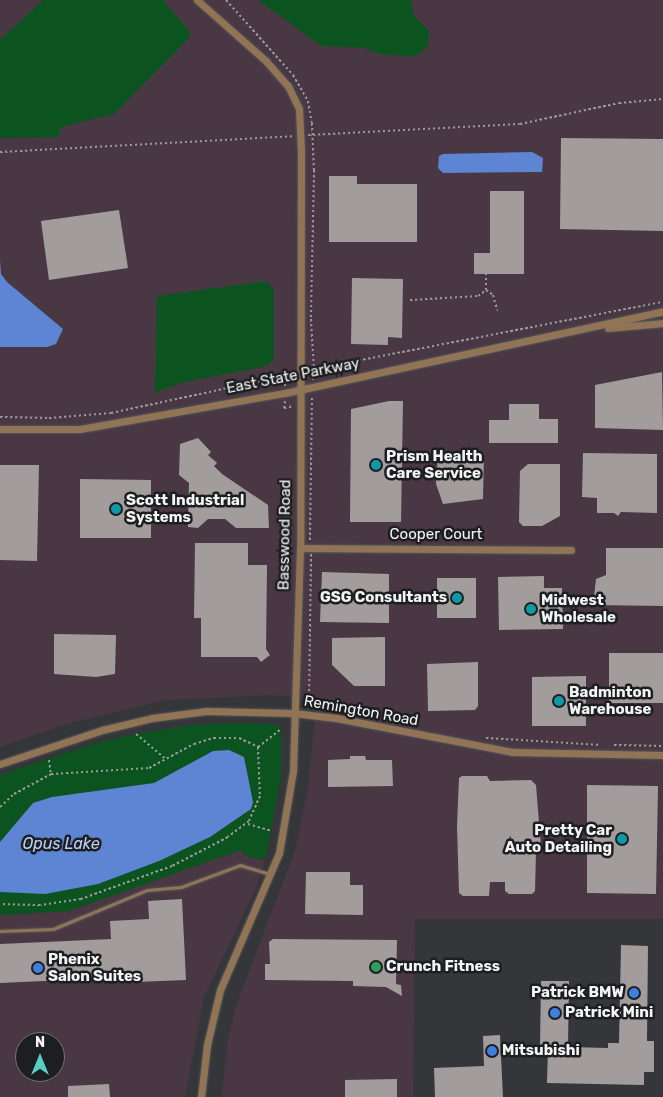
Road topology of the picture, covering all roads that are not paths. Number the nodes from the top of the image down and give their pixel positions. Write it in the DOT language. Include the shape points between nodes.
graph roads {
  1 [pos="197,0"];
  2 [pos="663,311"];
  3 [pos="663,323"];
  4 [pos="588,329"];
  5 [pos="302,390"];
  6 [pos="0,429"];
  7 [pos="300,548"];
  8 [pos="571,550"];
  9 [pos="293,713"];
  10 [pos="663,755"];
  11 [pos="0,764"];
  12 [pos="271,874"];
  13 [pos="0,931"];
  14 [pos="201,1097"];
  1 -- 5 [label="street, Basswood Road" via="279,75 299,109"];
  2 -- 4 [label="street, East State Parkway"];
  3 -- 4 [label="street, East State Parkway"];
  4 -- 5 [label="street, East State Parkway"];
  5 -- 6 [label="street, East State Parkway" via="80,429"];
  5 -- 7 [label="street, Basswood Road"];
  7 -- 8 [label="street, Cooper Court"];
  7 -- 9 [label="street, Basswood Road"];
  9 -- 10 [label="street, Remington Road" via="336,718 513,752"];
  9 -- 11 [label="street, Remington Road" via="207,711 152,718 102,730"];
  9 -- 12 [label="street, Basswood Road" via="293,771 279,853"];
  12 -- 13 [label="lane" via="240,865 181,886 147,890 53,929"];
  12 -- 14 [label="street, Basswood Road" via="220,990 205,1054"];
}
